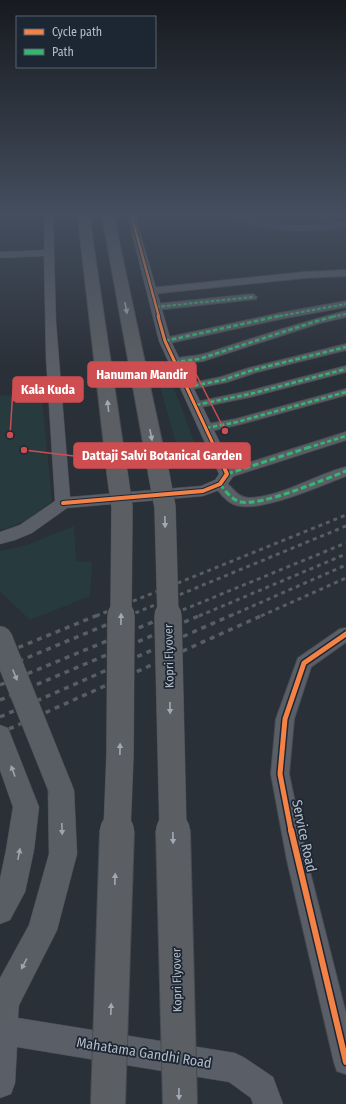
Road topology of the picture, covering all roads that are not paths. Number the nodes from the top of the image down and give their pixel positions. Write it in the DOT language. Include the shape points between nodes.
graph roads {
  1 [pos="49,266"];
  2 [pos="90,266"];
  3 [pos="118,266"];
  4 [pos="144,266"];
  5 [pos="346,273"];
  6 [pos="151,291"];
  7 [pos="253,297"];
  8 [pos="346,304"];
  9 [pos="156,307"];
  10 [pos="346,314"];
  11 [pos="165,341"];
  12 [pos="346,347"];
  13 [pos="174,362"];
  14 [pos="346,369"];
  15 [pos="187,387"];
  16 [pos="346,392"];
  17 [pos="196,405"];
  18 [pos="206,428"];
  19 [pos="346,436"];
  20 [pos="346,471"];
  21 [pos="224,479"];
  22 [pos="63,503"];
  23 [pos="0,538"];
  24 [pos="346,634"];
  25 [pos="0,638"];
  26 [pos="0,736"];
  27 [pos="0,910"];
  28 [pos="2,1008"];
  29 [pos="346,1062"];
  30 [pos="0,1083"];
  31 [pos="108,1104"];
  32 [pos="180,1104"];
  33 [pos="268,1104"];
  1 -- 22 [label="street" via="55,405"];
  31 -- 2 [label="highway, one-way, bridge" via="120,756 122,507"];
  3 -- 32 [label="highway, Kopri Flyover, one-way, bridge" via="165,507"];
  4 -- 6 [label="street"];
  5 -- 6 [label="street"];
  6 -- 9 [label="street"];
  7 -- 9 [label="street"];
  8 -- 11 [label="street"];
  9 -- 11 [label="street"];
  10 -- 13 [label="street" via="199,359"];
  11 -- 13 [label="street"];
  12 -- 15 [label="street"];
  13 -- 15 [label="street"];
  14 -- 17 [label="street"];
  15 -- 17 [label="street"];
  16 -- 18 [label="street"];
  17 -- 18 [label="street"];
  18 -- 21 [label="street"];
  19 -- 21 [label="street"];
  20 -- 21 [label="street" via="277,496 245,503 234,499"];
  21 -- 22 [label="street" via="203,491"];
  22 -- 23 [label="street" via="36,524 10,537"];
  24 -- 29 [label="street, Service Road" via="304,663 286,719 280,774 297,860"];
  25 -- 28 [label="main road, one-way, bridge" via="61,790 63,854 42,930"];
  27 -- 26 [label="main road, one-way" via="11,892 26,807"];
  28 -- 30 [label="street"];
  28 -- 33 [label="street, Mahatama Gandhi Road" via="235,1068 262,1088"];
}
